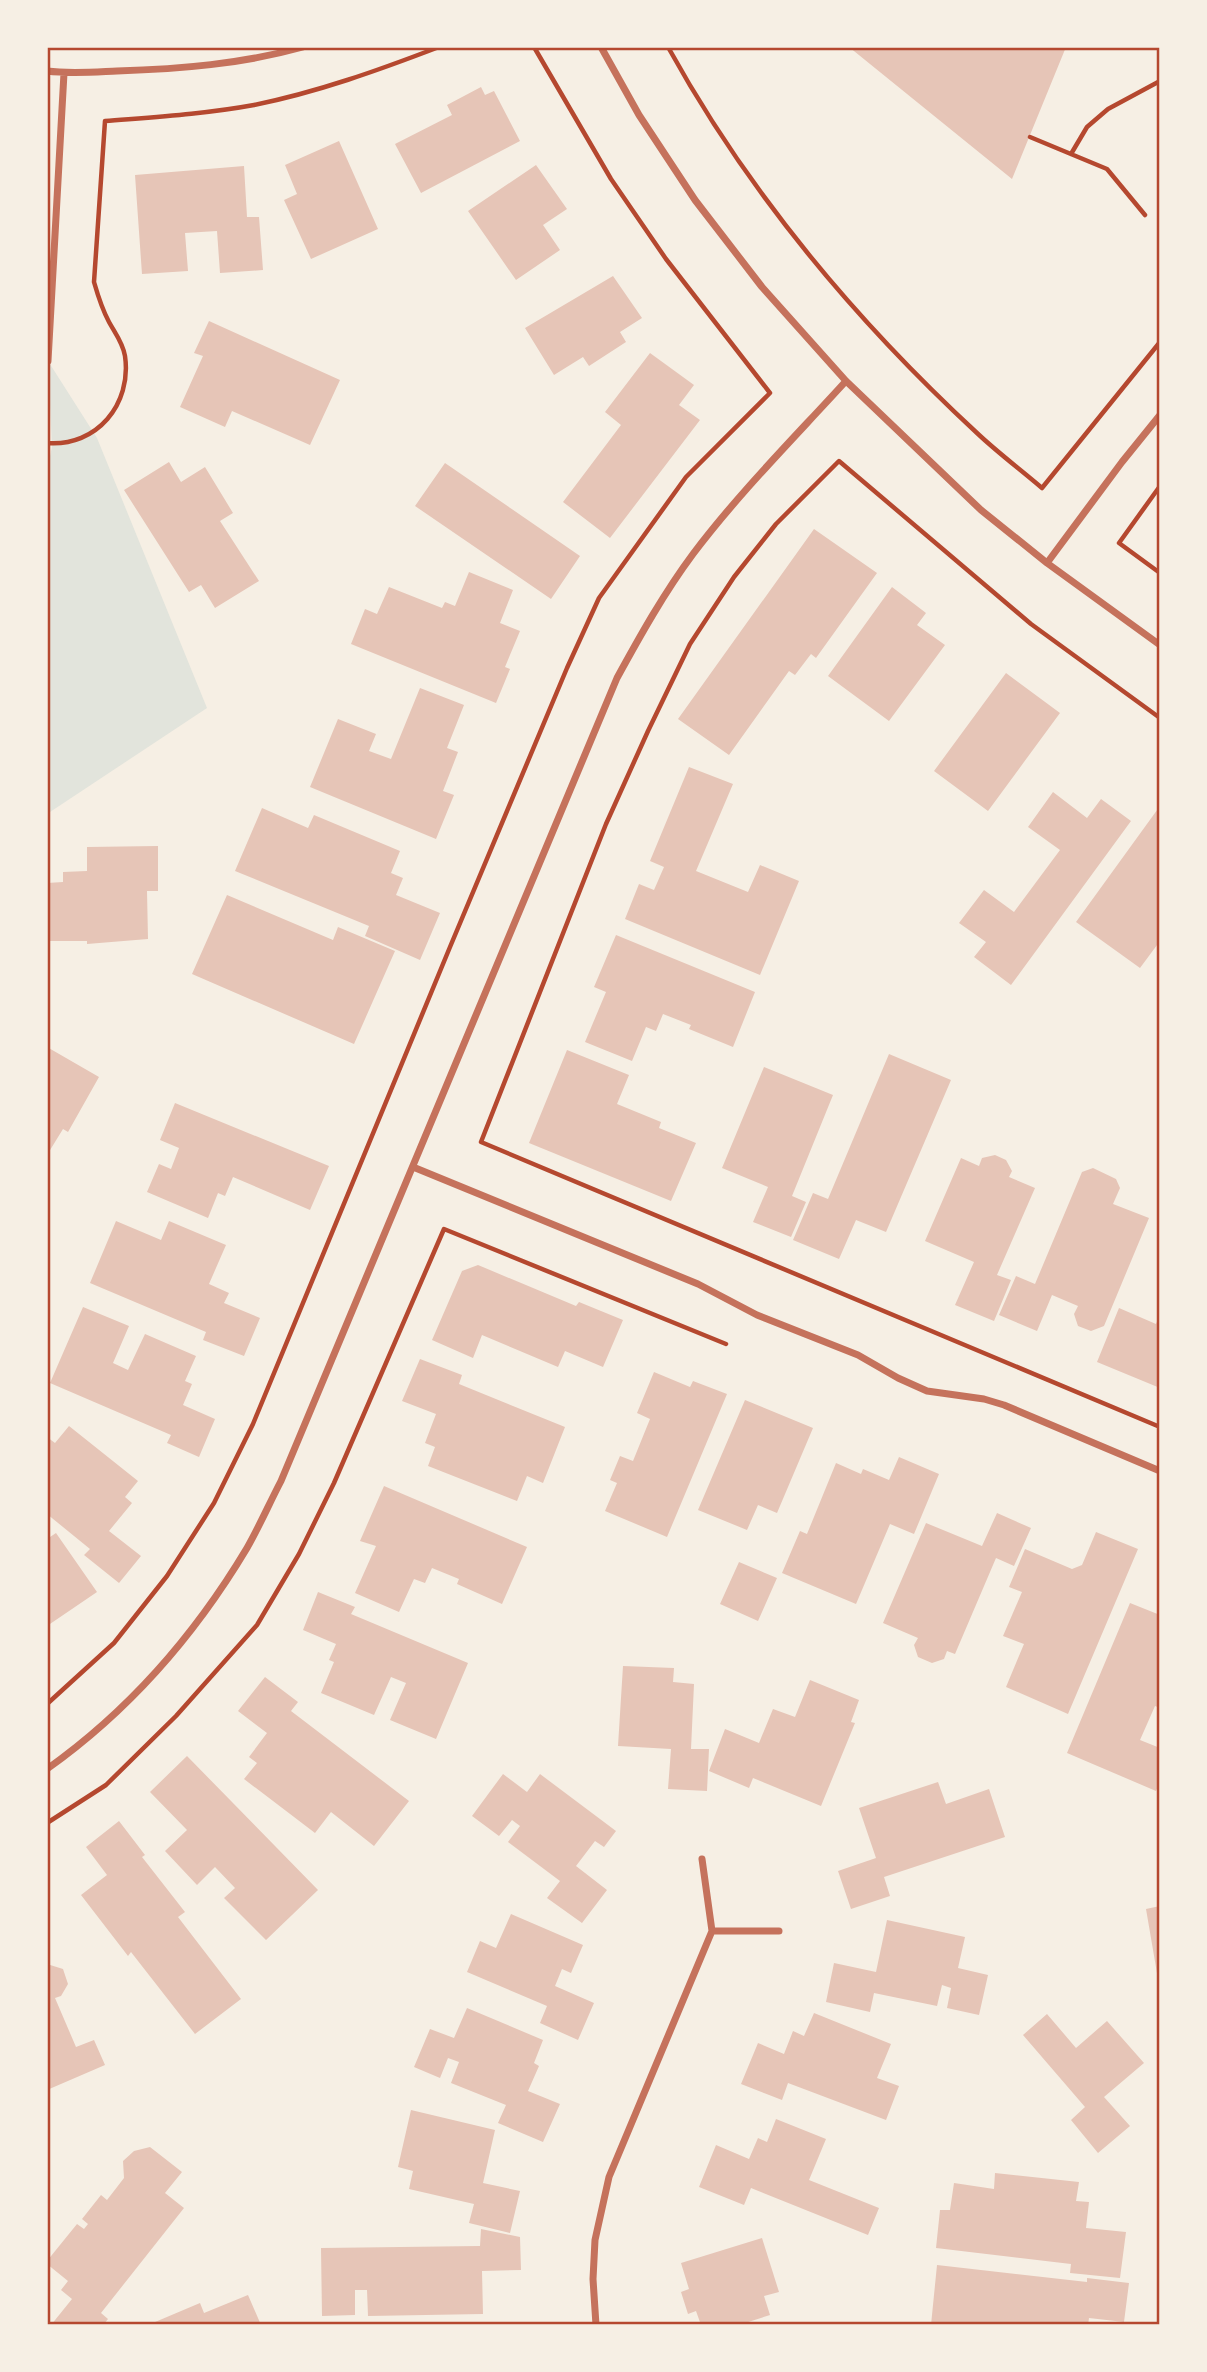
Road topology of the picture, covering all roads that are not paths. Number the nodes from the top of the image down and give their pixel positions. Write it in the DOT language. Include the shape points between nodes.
graph roads {
  1 [pos="303,47"];
  2 [pos="601,47"];
  3 [pos="47,71"];
  4 [pos="64,73"];
  5 [pos="48,360"];
  6 [pos="846,381"];
  7 [pos="1160,415"];
  8 [pos="1047,563"];
  9 [pos="1160,645"];
  10 [pos="413,1167"];
  11 [pos="1160,1471"];
  12 [pos="47,1769"];
  13 [pos="702,1859"];
  14 [pos="712,1931"];
  15 [pos="779,1931"];
  16 [pos="596,2325"];
  1 -- 4 [label="street" via="212,65"];
  2 -- 6 [label="street" via="695,200 762,287"];
  3 -- 4 [label="street"];
  4 -- 5 [label="street"];
  6 -- 8 [label="street" via="981,510"];
  6 -- 10 [label="street" via="727,511 635,644 598,721"];
  7 -- 8 [label="street"];
  8 -- 9 [label="street"];
  10 -- 11 [label="street" via="698,1284 927,1391 1004,1405"];
  10 -- 12 [label="street" via="281,1481 248,1546 216,1598 145,1685 110,1720"];
  13 -- 14 [label="street"];
  14 -- 15 [label="street"];
  14 -- 16 [label="street" via="609,2177 596,2240"];
}
